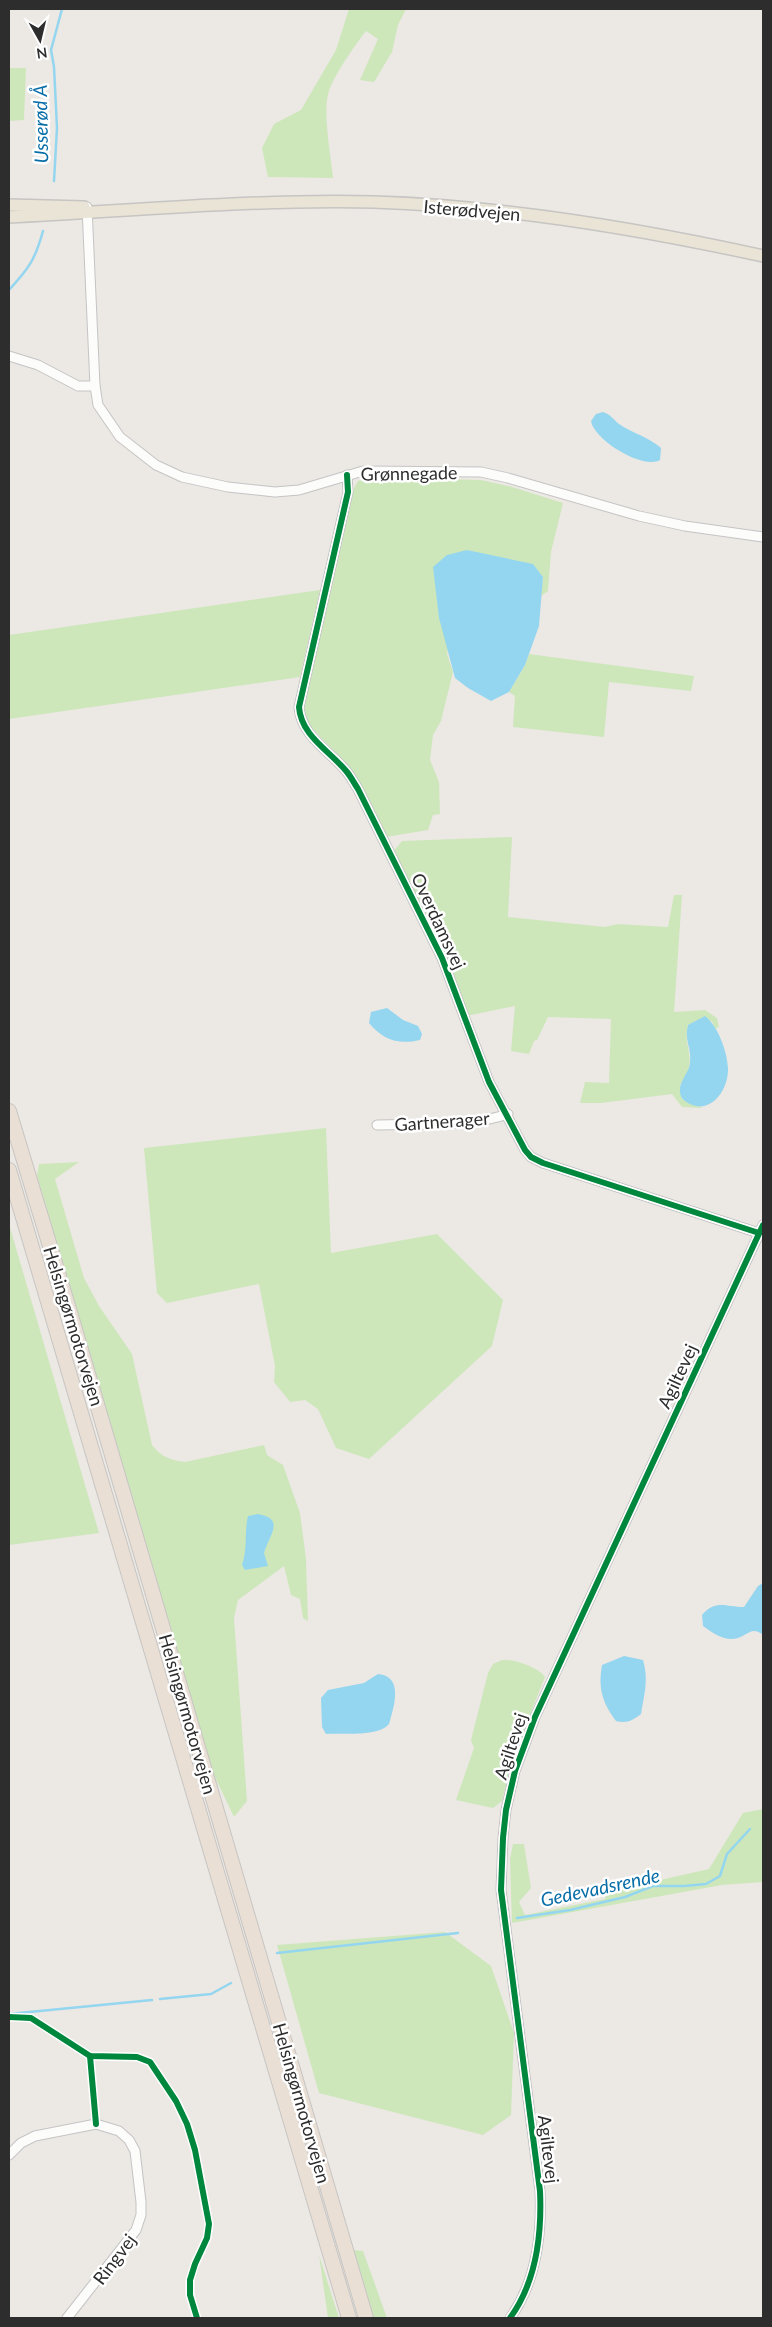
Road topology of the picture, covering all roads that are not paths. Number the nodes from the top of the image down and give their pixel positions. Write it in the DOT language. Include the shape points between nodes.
graph roads {
  1 [pos="12,204"];
  2 [pos="87,210"];
  3 [pos="9,217"];
  4 [pos="763,256"];
  5 [pos="9,356"];
  6 [pos="95,386"];
  7 [pos="347,475"];
  8 [pos="763,537"];
  9 [pos="9,1111"];
  10 [pos="508,1114"];
  11 [pos="377,1124"];
  12 [pos="9,1170"];
  13 [pos="761,1229"];
  14 [pos="9,2155"];
  15 [pos="67,2318"];
  16 [pos="349,2318"];
  17 [pos="366,2318"];
  18 [pos="510,2318"];
  1 -- 2 [label="main road, Isterødvejen"];
  2 -- 3 [label="main road, Isterødvejen"];
  2 -- 4 [label="main road, Isterødvejen" via="376,202 523,214 620,228"];
  2 -- 6 [label="street, Grønnegade"];
  5 -- 6 [label="street" via="38,365 78,386"];
  6 -- 7 [label="street, Grønnegade" via="98,405 120,437 156,465 182,477 228,487 275,492 299,490"];
  7 -- 8 [label="street, Grønnegade" via="385,470 481,472 639,516"];
  7 -- 10 [label="street, Overdamsvej" via="348,492 299,707 300,716 311,735 348,773 358,789 442,958 486,1074"];
  9 -- 17 [label="highway, Helsingørmotorvejen"];
  10 -- 11 [label="street, Gartnerager" via="465,1122"];
  10 -- 13 [label="street, Overdamsvej" via="525,1150 543,1163"];
  12 -- 16 [label="highway, Helsingørmotorvejen"];
  13 -- 18 [label="street, Agiltevej" via="535,1717 521,1753 509,1800 501,1865 503,1909 541,2219 533,2268"];
  14 -- 15 [label="street, Ringvej" via="21,2143 35,2136 96,2124 119,2131 135,2151 141,2202 136,2230"];
}
